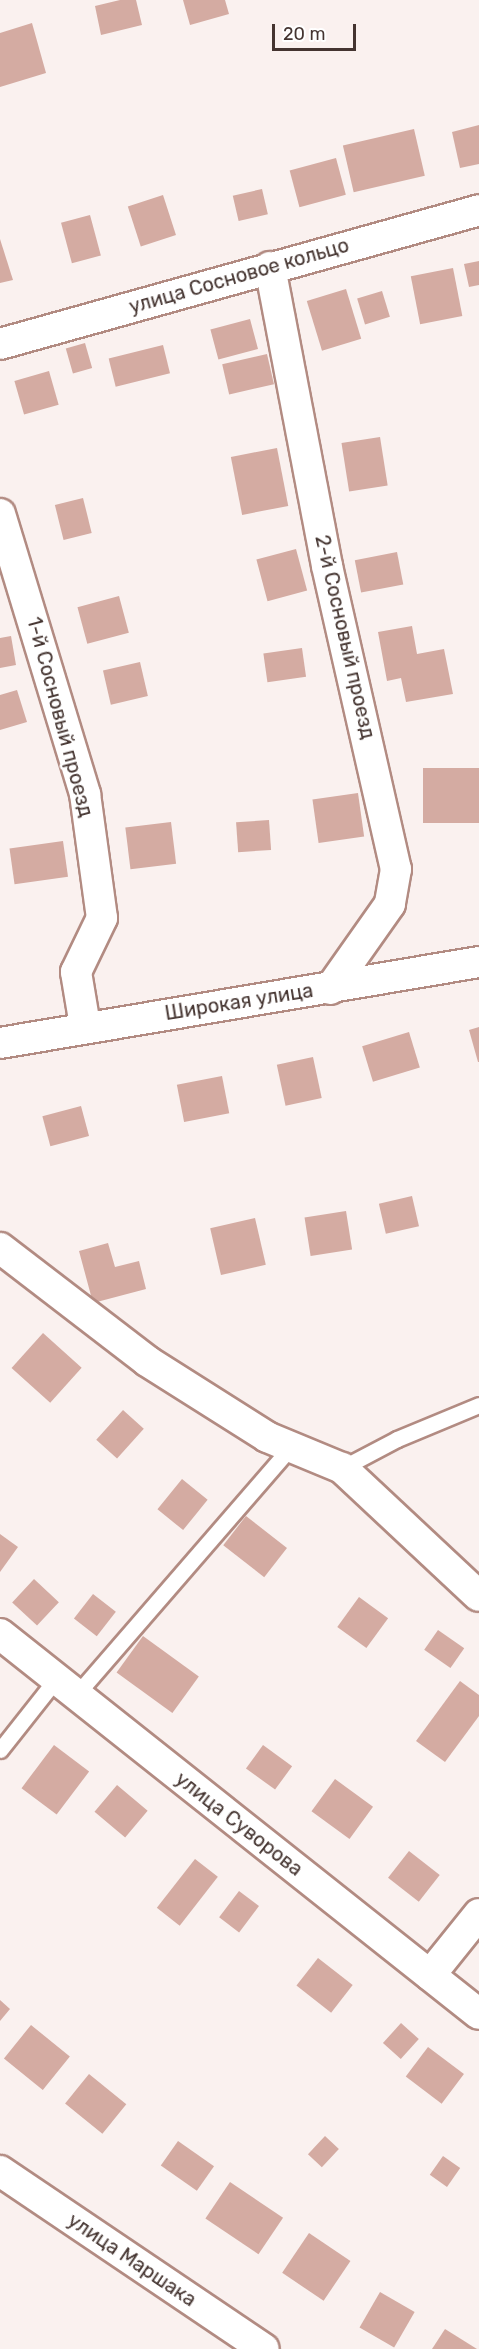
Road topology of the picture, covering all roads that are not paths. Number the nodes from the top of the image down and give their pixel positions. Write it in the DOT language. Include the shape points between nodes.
graph roads {
  1 [pos="479,210"];
  2 [pos="270,267"];
  3 [pos="0,344"];
  4 [pos="0,514"];
  5 [pos="479,962"];
  6 [pos="330,989"];
  7 [pos="85,1026"];
  8 [pos="0,1043"];
  9 [pos="0,1248"];
  10 [pos="479,1405"];
  11 [pos="291,1447"];
  12 [pos="342,1468"];
  13 [pos="479,1596"];
  14 [pos="0,1634"];
  15 [pos="66,1687"];
  16 [pos="0,1750"];
  17 [pos="479,1914"];
  18 [pos="430,1975"];
  19 [pos="479,2014"];
  20 [pos="0,2171"];
  21 [pos="264,2349"];
  1 -- 2 [label="street, улица Сосновое кольцо"];
  2 -- 3 [label="street, улица Сосновое кольцо"];
  2 -- 6 [label="street, 2-й Сосновый проезд" via="327,566 380,781 396,869 390,904"];
  4 -- 7 [label="street, 1-й Сосновый проезд" via="85,794 102,918 76,972"];
  5 -- 6 [label="street, Широкая улица"];
  6 -- 7 [label="street, Широкая улица"];
  7 -- 8 [label="street, Широкая улица"];
  9 -- 11 [label="street" via="147,1361 267,1437"];
  10 -- 12 [label="lane" via="397,1439"];
  11 -- 12 [label="street"];
  11 -- 15 [label="lane"];
  12 -- 13 [label="street"];
  14 -- 15 [label="street, улица Суворова"];
  15 -- 16 [label="lane"];
  15 -- 18 [label="street, улица Суворова"];
  17 -- 18 [label="street"];
  18 -- 19 [label="street, улица Суворова"];
  20 -- 21 [label="street, улица Маршака"];
}
